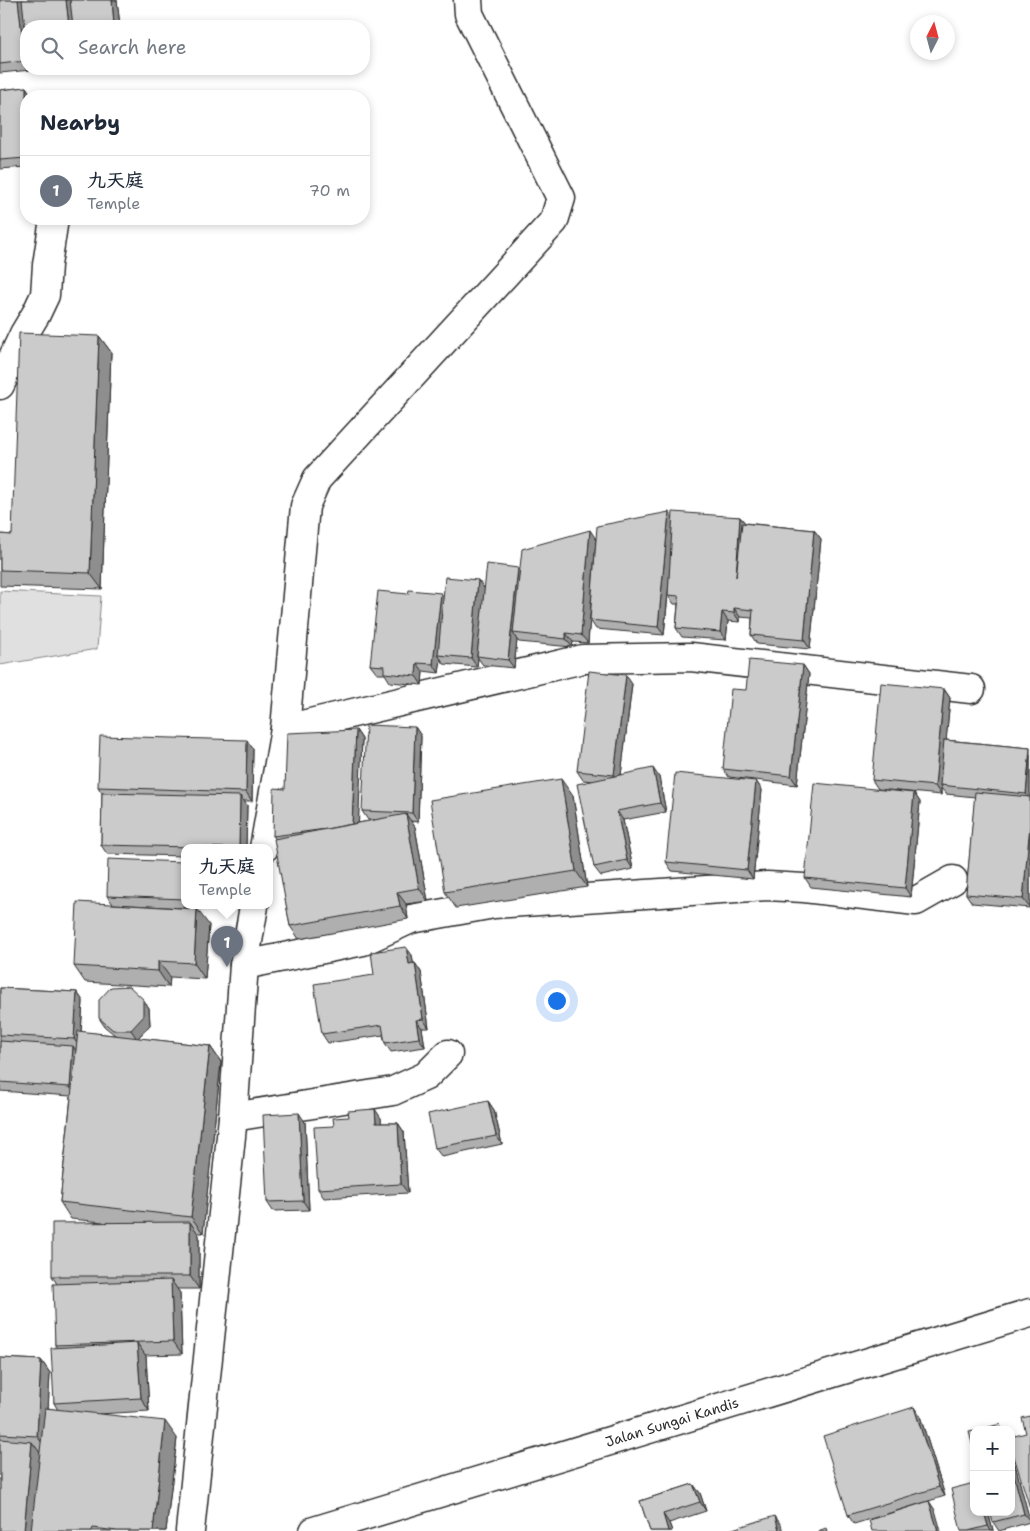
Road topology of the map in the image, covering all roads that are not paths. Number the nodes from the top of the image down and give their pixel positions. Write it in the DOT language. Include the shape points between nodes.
graph roads {
  1 [pos="468,0"];
  2 [pos="53,225"];
  3 [pos="0,385"];
  4 [pos="971,689"];
  5 [pos="285,729"];
  6 [pos="265,844"];
  7 [pos="952,880"];
  8 [pos="253,909"];
  9 [pos="244,965"];
  10 [pos="448,1054"];
  11 [pos="233,1117"];
  12 [pos="1030,1313"];
  13 [pos="190,1531"];
  14 [pos="314,1531"];
  1 -- 5 [label="street" via="469,14 561,198 554,221 317,479 305,506"];
  2 -- 3 [label="street" via="45,295"];
  4 -- 5 [label="street" via="691,657 584,659"];
  5 -- 6 [label="street"];
  7 -- 9 [label="street" via="916,901 767,886 494,904 411,919 363,941"];
  8 -- 9 [label="street"];
  9 -- 11 [label="street"];
  10 -- 11 [label="street" via="426,1076 393,1091"];
  11 -- 13 [label="street"];
  12 -- 14 [label="street, Jalan Sungai Kandis"];
}
